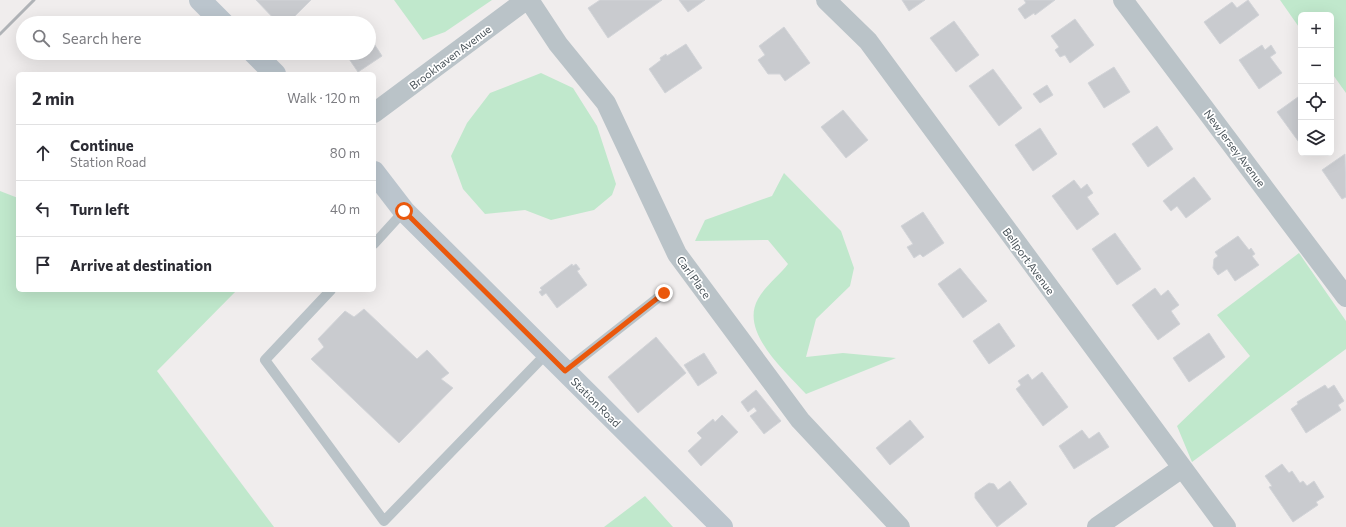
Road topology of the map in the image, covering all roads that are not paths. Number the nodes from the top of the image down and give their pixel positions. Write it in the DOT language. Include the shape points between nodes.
graph roads {
  1 [pos="200,0"];
  2 [pos="528,0"];
  3 [pos="826,0"];
  4 [pos="1123,0"];
  5 [pos="216,16"];
  6 [pos="261,60"];
  7 [pos="273,72"];
  8 [pos="376,112"];
  9 [pos="376,175"];
  10 [pos="404,211"];
  11 [pos="376,242"];
  12 [pos="329,292"];
  13 [pos="664,293"];
  14 [pos="1346,297"];
  15 [pos="547,353"];
  16 [pos="565,371"];
  17 [pos="1182,468"];
  18 [pos="722,527"];
  19 [pos="900,527"];
  20 [pos="1097,527"];
  21 [pos="1226,527"];
  1 -- 5 [label="main road"];
  2 -- 8 [label="street, Brookhaven Avenue"];
  2 -- 19 [label="street, Carl Place" via="558,44 606,103 676,254 800,420"];
  3 -- 17 [label="street, Bellport Avenue" via="868,41"];
  4 -- 14 [label="street, New Jersey Avenue"];
  6 -- 7 [label="main road"];
  9 -- 10 [label="main road, Station Road"];
  10 -- 11 [label="lane"];
  10 -- 15 [label="main road, Station Road"];
  12 -- 15 [label="lane" via="265,360 384,521"];
  13 -- 16 [label="lane"];
  15 -- 16 [label="main road, Station Road"];
  16 -- 18 [label="main road, Station Road"];
  17 -- 20 [label="street"];
  17 -- 21 [label="street, Bellport Avenue"];
}
